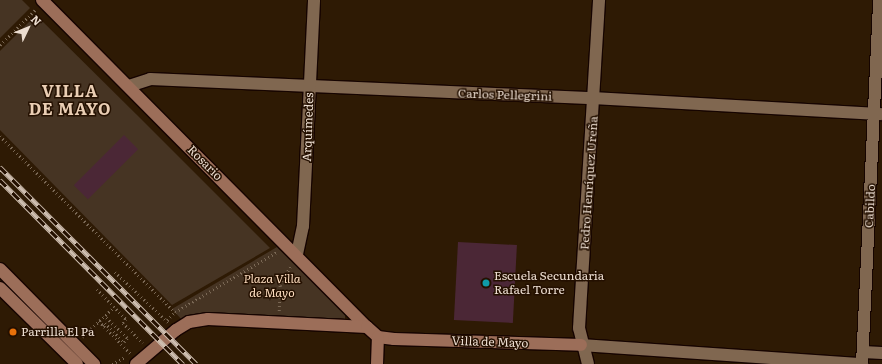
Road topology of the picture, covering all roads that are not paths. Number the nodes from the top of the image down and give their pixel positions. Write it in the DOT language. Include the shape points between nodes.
graph roads {
  1 [pos="43,0"];
  2 [pos="314,0"];
  3 [pos="599,0"];
  4 [pos="879,0"];
  5 [pos="129,86"];
  6 [pos="309,87"];
  7 [pos="594,98"];
  8 [pos="878,114"];
  9 [pos="297,254"];
  10 [pos="1,273"];
  11 [pos="0,288"];
  12 [pos="367,327"];
  13 [pos="378,337"];
  14 [pos="581,345"];
  15 [pos="863,352"];
  16 [pos="882,353"];
  17 [pos="77,364"];
  18 [pos="94,364"];
  19 [pos="136,364"];
  20 [pos="377,364"];
  21 [pos="588,364"];
  22 [pos="862,364"];
  1 -- 5 [label="street, Rosario"];
  2 -- 6 [label="street, Arquímedes"];
  3 -- 7 [label="street, Pedro Henríquez Ureña"];
  4 -- 8 [label="street, Cabildo"];
  5 -- 6 [label="street, Carlos Pellegrini" via="150,79"];
  5 -- 9 [label="street, Rosario"];
  6 -- 7 [label="street, Carlos Pellegrini"];
  6 -- 9 [label="street, Arquímedes" via="303,226"];
  7 -- 8 [label="street, Carlos Pellegrini"];
  7 -- 14 [label="street, Pedro Henríquez Ureña" via="579,328"];
  8 -- 15 [label="street, Cabildo"];
  9 -- 12 [label="street, Rosario"];
  10 -- 18 [label="street"];
  11 -- 17 [label="street"];
  12 -- 13 [label="street"];
  12 -- 19 [label="street" via="208,319 189,322"];
  13 -- 14 [label="street, Villa de Mayo"];
  13 -- 20 [label="street"];
  14 -- 21 [label="street, Pedro Henríquez Ureña"];
  14 -- 22 [label="street, Villa de Mayo"];
  15 -- 16 [label="street"];
  15 -- 22 [label="street, Cabildo"];
}
